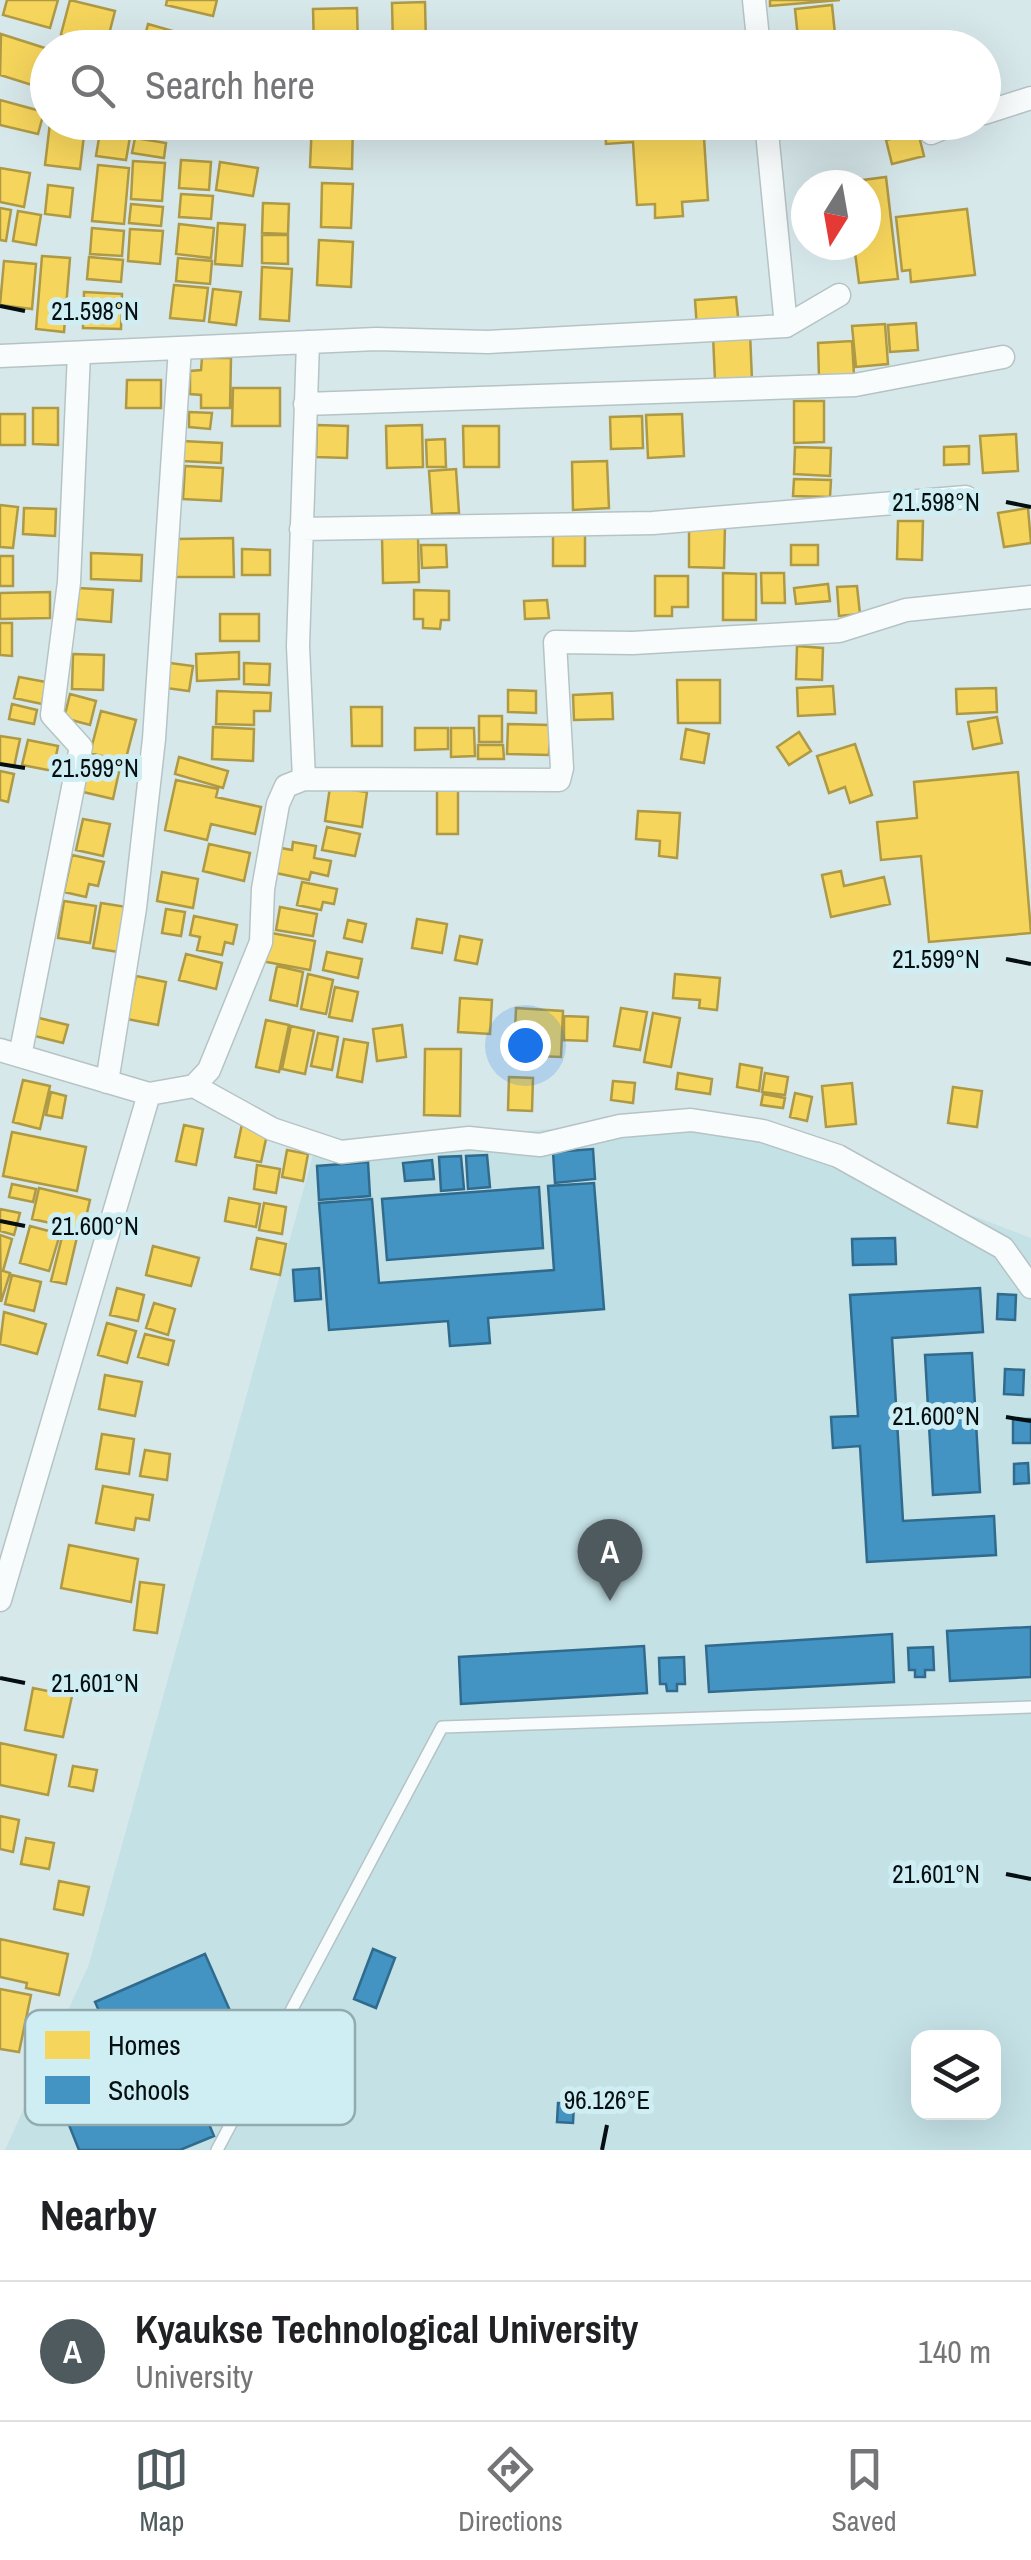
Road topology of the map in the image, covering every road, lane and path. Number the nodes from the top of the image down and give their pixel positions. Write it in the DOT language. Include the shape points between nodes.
graph roads {
  1 [pos="754,0"];
  2 [pos="757,30"];
  3 [pos="1031,98"];
  4 [pos="1001,106"];
  5 [pos="768,140"];
  6 [pos="839,296"];
  7 [pos="786,326"];
  8 [pos="308,342"];
  9 [pos="180,348"];
  10 [pos="80,353"];
  11 [pos="0,356"];
  12 [pos="1003,356"];
  13 [pos="306,404"];
  14 [pos="966,497"];
  15 [pos="301,530"];
  16 [pos="1031,597"];
  17 [pos="304,779"];
  18 [pos="10,1052"];
  19 [pos="107,1082"];
  20 [pos="194,1086"];
  21 [pos="149,1094"];
  22 [pos="1031,1287"];
  23 [pos="0,1600"];
  24 [pos="1031,1707"];
  25 [pos="292,2010"];
  26 [pos="231,2125"];
  27 [pos="218,2150"];
  1 -- 2 [label="street"];
  3 -- 4 [label="street"];
  5 -- 7 [label="street"];
  6 -- 7 [label="street"];
  7 -- 8 [label="street" via="488,342"];
  8 -- 9 [label="street"];
  8 -- 13 [label="street"];
  9 -- 10 [label="street"];
  9 -- 19 [label="street" via="154,739"];
  10 -- 11 [label="street"];
  10 -- 18 [label="street" via="68,582 52,715 81,747"];
  12 -- 13 [label="street" via="854,385"];
  13 -- 15 [label="street"];
  14 -- 15 [label="street" via="653,523"];
  15 -- 17 [label="street"];
  16 -- 17 [label="street" via="906,610 839,631 555,642 559,780"];
  17 -- 20 [label="street" via="286,786 278,804 261,942 210,1070"];
  18 -- 19 [label="street"];
  19 -- 21 [label="street"];
  20 -- 21 [label="street"];
  20 -- 22 [label="street" via="272,1129 341,1152 469,1138 540,1145 620,1126 691,1120 763,1132 838,1156 1002,1248"];
  21 -- 23 [label="street"];
  24 -- 25 [label="lane" via="442,1727"];
  26 -- 27 [label="lane"];
}
